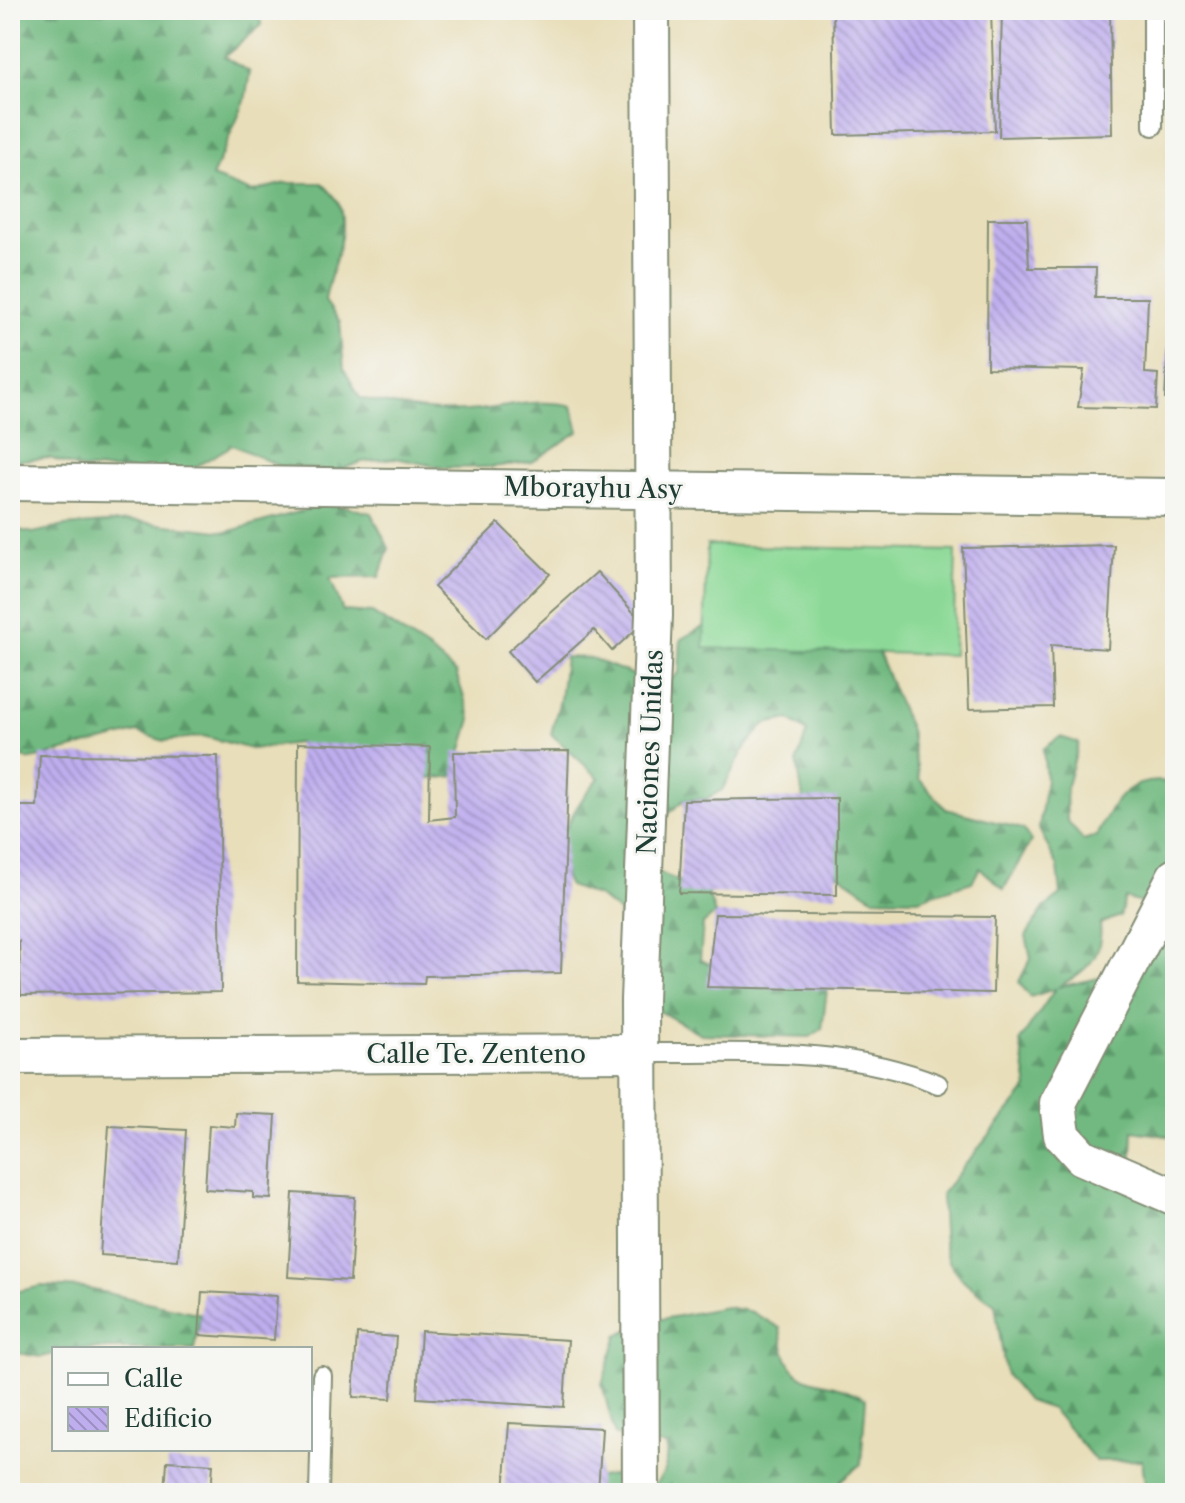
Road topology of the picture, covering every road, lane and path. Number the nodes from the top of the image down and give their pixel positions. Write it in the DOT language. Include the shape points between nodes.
graph roads {
  1 [pos="651,10"];
  2 [pos="1153,10"];
  3 [pos="1153,126"];
  4 [pos="10,482"];
  5 [pos="651,488"];
  6 [pos="1175,497"];
  7 [pos="1175,877"];
  8 [pos="639,1053"];
  9 [pos="10,1056"];
  10 [pos="938,1084"];
  11 [pos="1175,1197"];
  12 [pos="322,1376"];
  13 [pos="319,1493"];
  14 [pos="641,1493"];
  1 -- 5 [label="street, Naciones Unidas"];
  2 -- 3 [label="lane"];
  4 -- 5 [label="street, Mborayhu Asy"];
  5 -- 6 [label="street, Mborayhu Asy"];
  5 -- 8 [label="street, Naciones Unidas" via="653,681"];
  7 -- 11 [label="street" via="1058,1103 1062,1135 1082,1157"];
  8 -- 9 [label="street, Calle Te. Zenteno"];
  8 -- 10 [label="lane, Calle Te. Zenteno" via="833,1055 901,1069"];
  8 -- 14 [label="street, Naciones Unidas"];
  12 -- 13 [label="lane"];
}
